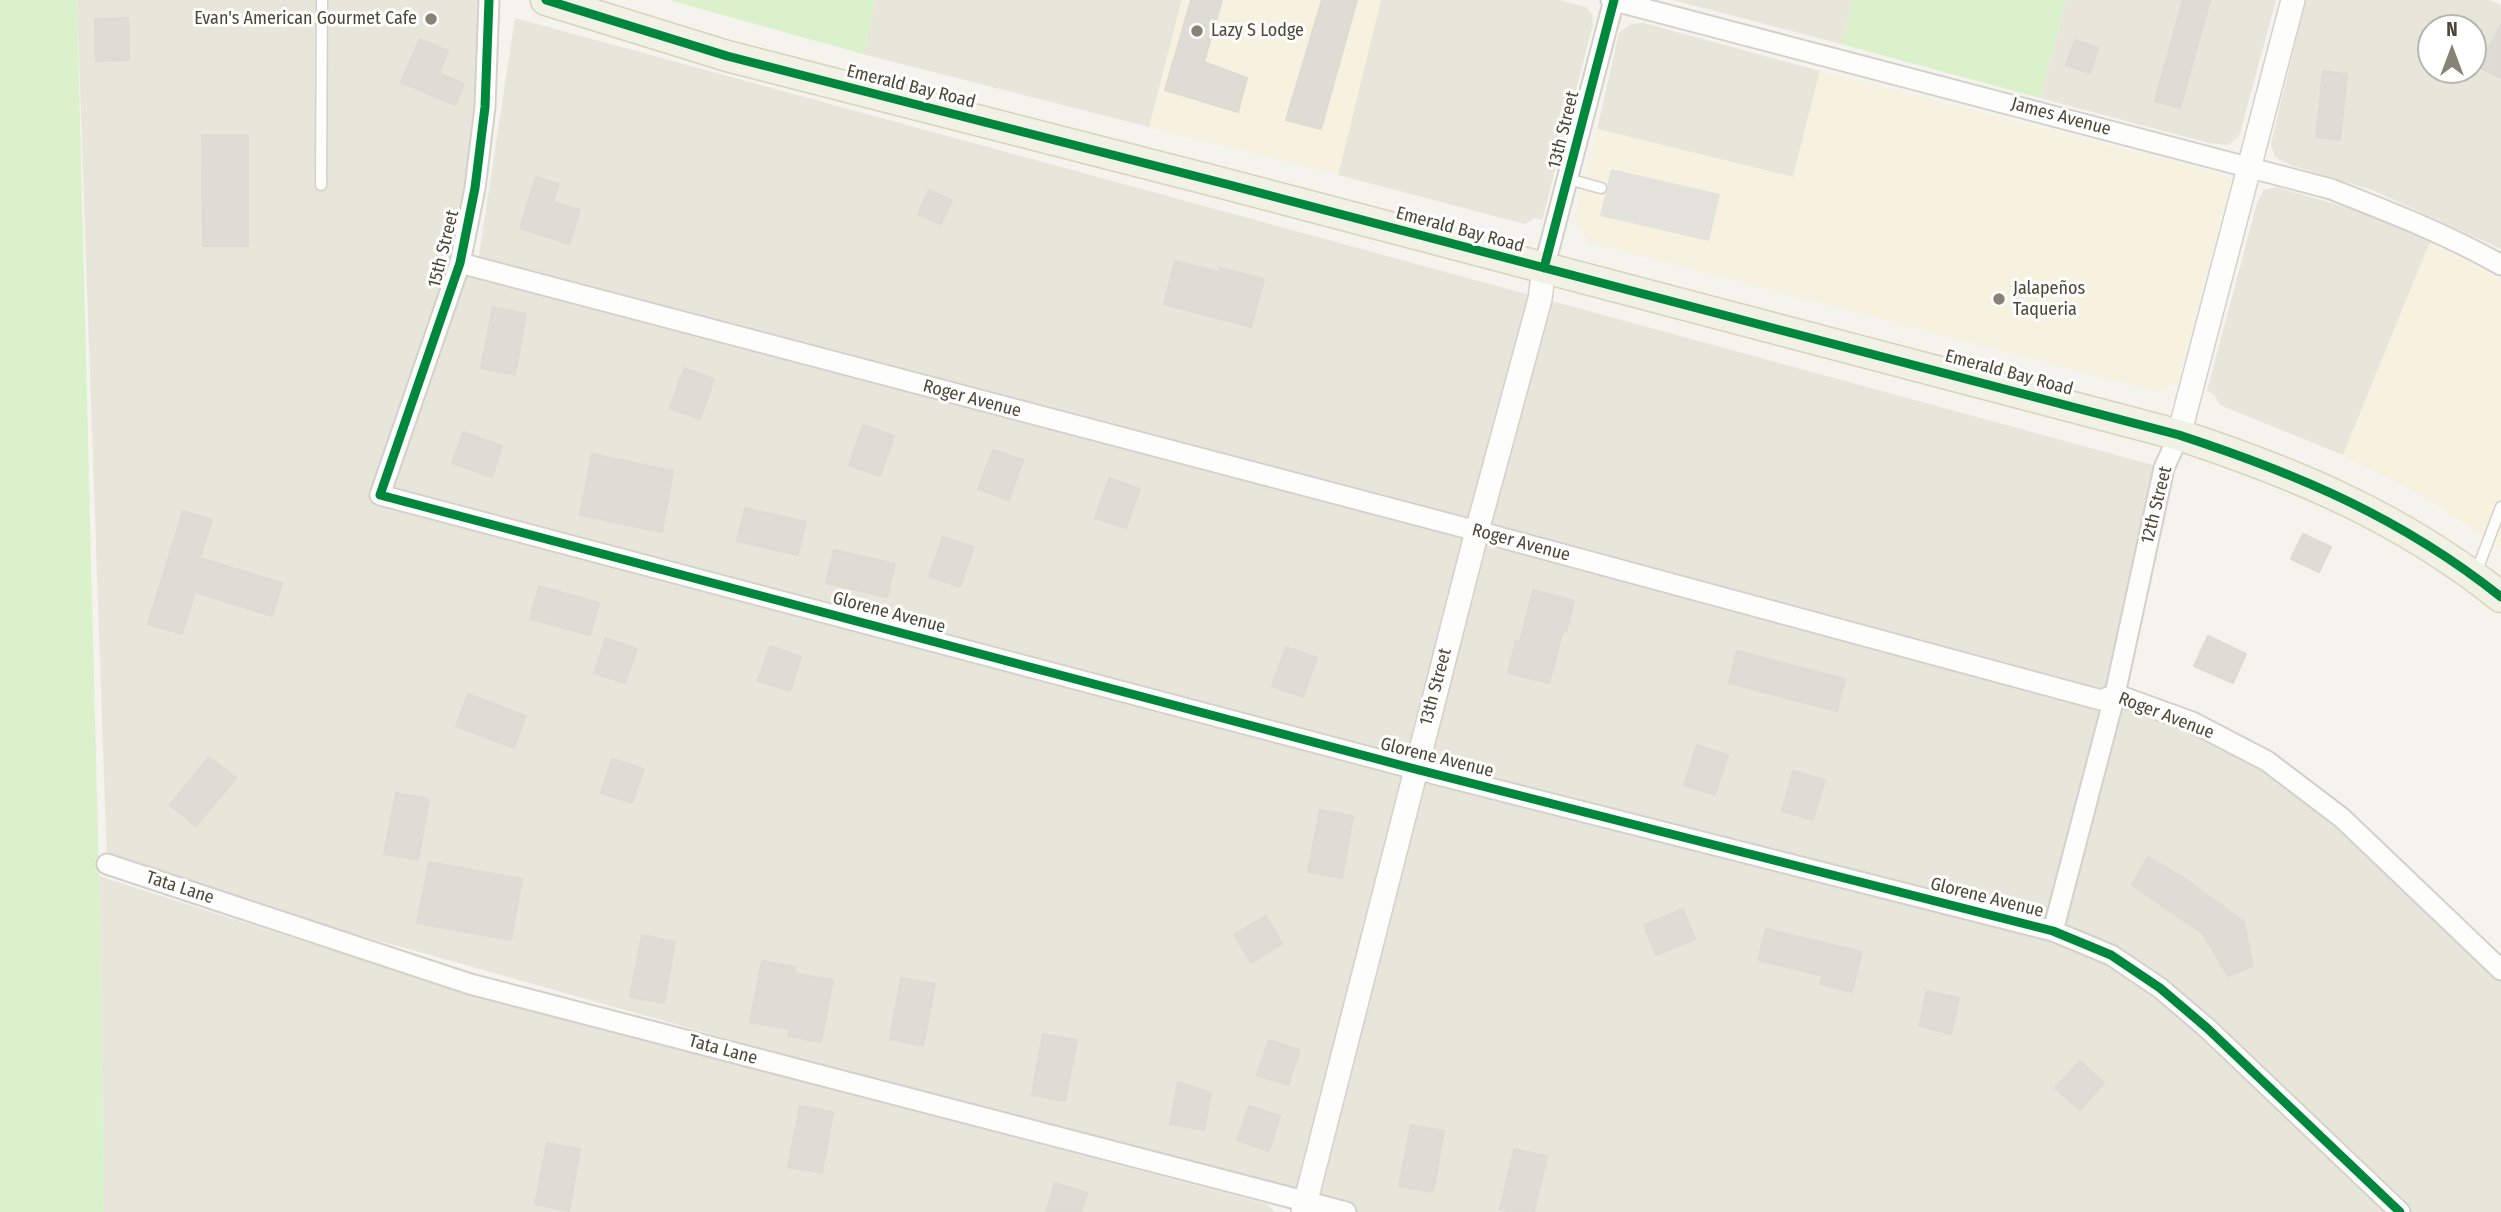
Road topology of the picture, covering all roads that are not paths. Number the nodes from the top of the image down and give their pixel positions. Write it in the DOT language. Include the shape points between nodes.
graph roads {
  1 [pos="322,0"];
  2 [pos="489,0"];
  3 [pos="546,0"];
  4 [pos="1613,0"];
  5 [pos="2293,0"];
  6 [pos="601,9"];
  7 [pos="2250,166"];
  8 [pos="1568,179"];
  9 [pos="321,185"];
  10 [pos="1601,188"];
  11 [pos="460,264"];
  12 [pos="2501,265"];
  13 [pos="1545,268"];
  14 [pos="2179,435"];
  15 [pos="380,495"];
  16 [pos="2501,507"];
  17 [pos="1476,531"];
  18 [pos="2475,576"];
  19 [pos="2501,597"];
  20 [pos="2115,694"];
  21 [pos="1415,769"];
  22 [pos="107,864"];
  23 [pos="2053,931"];
  24 [pos="2501,970"];
  25 [pos="1304,1207"];
  26 [pos="1346,1212"];
  27 [pos="2400,1212"];
  1 -- 9 [label="lane"];
  2 -- 11 [label="street, 15th Street" via="485,107"];
  3 -- 6 [label="main road, Emerald Bay Road"];
  4 -- 7 [label="street, James Avenue"];
  4 -- 8 [label="street, 13th Street"];
  5 -- 7 [label="street, 12th Street"];
  6 -- 13 [label="main road, Emerald Bay Road" via="740,59"];
  7 -- 12 [label="street, James Avenue" via="2401,216"];
  7 -- 14 [label="street, 12th Street"];
  8 -- 10 [label="lane"];
  8 -- 13 [label="street, 13th Street"];
  11 -- 15 [label="street, 15th Street"];
  11 -- 17 [label="street, Roger Avenue"];
  13 -- 14 [label="main road, Emerald Bay Road"];
  13 -- 17 [label="street, 13th Street"];
  14 -- 18 [label="main road, Emerald Bay Road" via="2323,488 2391,523"];
  14 -- 20 [label="street, 12th Street" via="2164,468"];
  15 -- 21 [label="street, Glorene Avenue"];
  16 -- 18 [label="lane"];
  17 -- 20 [label="street, Roger Avenue" via="2101,700"];
  17 -- 21 [label="street, 13th Street"];
  18 -- 19 [label="main road, Emerald Bay Road"];
  20 -- 23 [label="street, 12th Street"];
  20 -- 24 [label="street, Roger Avenue" via="2192,722 2267,761 2342,818"];
  21 -- 23 [label="street, Glorene Avenue"];
  21 -- 25 [label="street, 13th Street"];
  22 -- 25 [label="street, Tata Lane" via="470,984"];
  23 -- 27 [label="street, Glorene Avenue" via="2111,955 2161,988"];
  25 -- 26 [label="street, Tata Lane"];
}
